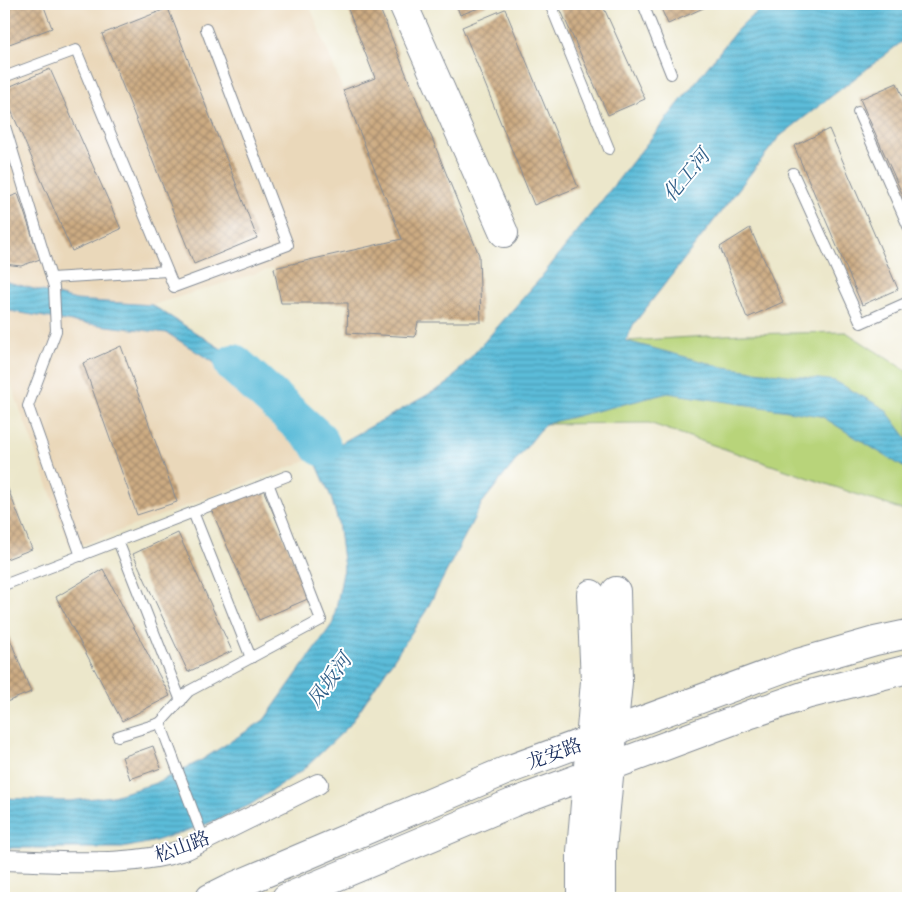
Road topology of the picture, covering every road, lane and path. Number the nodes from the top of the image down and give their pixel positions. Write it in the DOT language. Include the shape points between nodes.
graph roads {
  1 [pos="403,4"];
  2 [pos="550,4"];
  3 [pos="643,4"];
  4 [pos="206,29"];
  5 [pos="671,74"];
  6 [pos="4,77"];
  7 [pos="858,112"];
  8 [pos="4,128"];
  9 [pos="609,149"];
  10 [pos="793,173"];
  11 [pos="908,226"];
  12 [pos="504,233"];
  13 [pos="167,271"];
  14 [pos="53,282"];
  15 [pos="908,302"];
  16 [pos="286,476"];
  17 [pos="268,484"];
  18 [pos="193,512"];
  19 [pos="118,541"];
  20 [pos="81,556"];
  21 [pos="4,585"];
  22 [pos="604,592"];
  23 [pos="908,634"];
  24 [pos="251,658"];
  25 [pos="908,669"];
  26 [pos="181,701"];
  27 [pos="160,722"];
  28 [pos="118,736"];
  29 [pos="601,736"];
  30 [pos="599,771"];
  31 [pos="318,784"];
  32 [pos="204,840"];
  33 [pos="4,860"];
  34 [pos="210,898"];
  35 [pos="286,898"];
  36 [pos="581,898"];
  37 [pos="602,898"];
  1 -- 12 [label="main road"];
  2 -- 9 [label="lane"];
  3 -- 5 [label="lane"];
  4 -- 13 [label="lane" via="288,245 174,287"];
  6 -- 13 [label="lane" via="76,50"];
  7 -- 11 [label="lane"];
  8 -- 14 [label="lane"];
  10 -- 15 [label="lane" via="861,323"];
  13 -- 14 [label="lane"];
  14 -- 20 [label="lane" via="56,331 28,406"];
  16 -- 17 [label="lane"];
  17 -- 18 [label="lane"];
  17 -- 24 [label="lane" via="321,620"];
  18 -- 19 [label="lane"];
  18 -- 24 [label="lane"];
  19 -- 20 [label="lane"];
  19 -- 26 [label="lane"];
  20 -- 21 [label="lane"];
  22 -- 29 [label="main road" via="618,682"];
  23 -- 29 [label="main road, 龙安路" via="806,661"];
  24 -- 26 [label="lane" via="190,692"];
  25 -- 30 [label="main road, 龙安路" via="806,695"];
  26 -- 27 [label="lane"];
  27 -- 28 [label="lane"];
  27 -- 32 [label="lane"];
  29 -- 30 [label="main road"];
  29 -- 34 [label="main road, 龙安路" via="505,771"];
  30 -- 35 [label="main road, 龙安路" via="512,803"];
  30 -- 36 [label="main road" via="581,852"];
  30 -- 37 [label="main road"];
  31 -- 32 [label="street, 松山路"];
  32 -- 33 [label="street, 松山路" via="187,849 150,859"];
}
